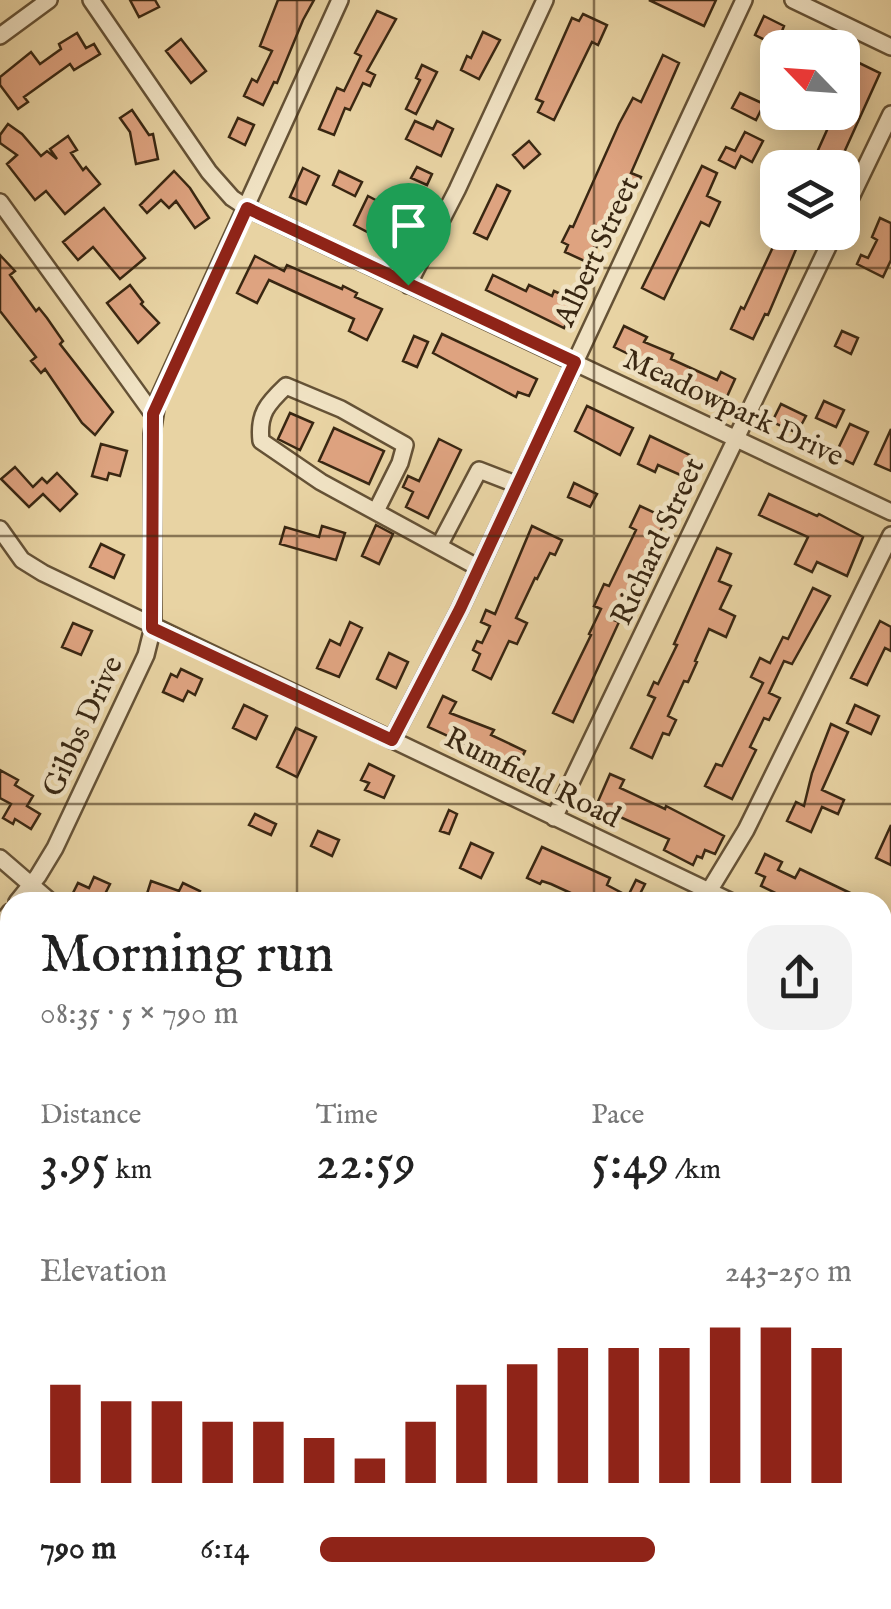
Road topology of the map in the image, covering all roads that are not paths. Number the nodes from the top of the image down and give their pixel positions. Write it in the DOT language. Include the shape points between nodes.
graph roads {
  1 [pos="50,0"];
  2 [pos="91,0"];
  3 [pos="340,0"];
  4 [pos="545,0"];
  5 [pos="744,0"];
  6 [pos="794,0"];
  7 [pos="0,36"];
  8 [pos="891,47"];
  9 [pos="891,114"];
  10 [pos="860,179"];
  11 [pos="0,202"];
  12 [pos="247,208"];
  13 [pos="825,250"];
  14 [pos="408,285"];
  15 [pos="575,362"];
  16 [pos="153,414"];
  17 [pos="736,439"];
  18 [pos="518,485"];
  19 [pos="376,511"];
  20 [pos="891,512"];
  21 [pos="0,528"];
  22 [pos="891,534"];
  23 [pos="439,546"];
  24 [pos="479,568"];
  25 [pos="152,628"];
  26 [pos="392,740"];
  27 [pos="554,818"];
  28 [pos="0,858"];
  29 [pos="31,886"];
  30 [pos="708,891"];
  31 [pos="26,892"];
  32 [pos="39,892"];
  1 -- 7 [label="street"];
  2 -- 12 [label="street, Meadowpark Drive" via="208,172"];
  3 -- 12 [label="street, Gibbs Drive"];
  4 -- 14 [label="street"];
  5 -- 15 [label="street, Albert Street"];
  6 -- 8 [label="street"];
  9 -- 10 [label="street"];
  11 -- 16 [label="street"];
  12 -- 14 [label="street, Meadowpark Drive"];
  12 -- 16 [label="street, Gibbs Drive"];
  13 -- 17 [label="street, Richard Street"];
  14 -- 15 [label="street, Meadowpark Drive"];
  15 -- 17 [label="street, Meadowpark Drive"];
  15 -- 18 [label="street, Albert Street"];
  16 -- 25 [label="street, Gibbs Drive"];
  17 -- 20 [label="street, Meadowpark Drive"];
  17 -- 27 [label="street, Richard Street"];
  18 -- 23 [label="street" via="480,470"];
  18 -- 24 [label="street, Albert Street"];
  19 -- 19 [label="street" via="261,441 266,406 286,386 405,445"];
  19 -- 23 [label="street"];
  21 -- 25 [label="street, Rumfield Road" via="22,560"];
  22 -- 30 [label="street" via="746,830"];
  23 -- 24 [label="street"];
  24 -- 26 [label="street, Albert Street"];
  25 -- 26 [label="street, Rumfield Road"];
  25 -- 29 [label="street, Gibbs Drive" via="118,718"];
  26 -- 27 [label="street, Rumfield Road"];
  27 -- 30 [label="street, Rumfield Road"];
  28 -- 29 [label="street"];
  29 -- 31 [label="street, Gibbs Drive"];
  29 -- 32 [label="street"];
}
